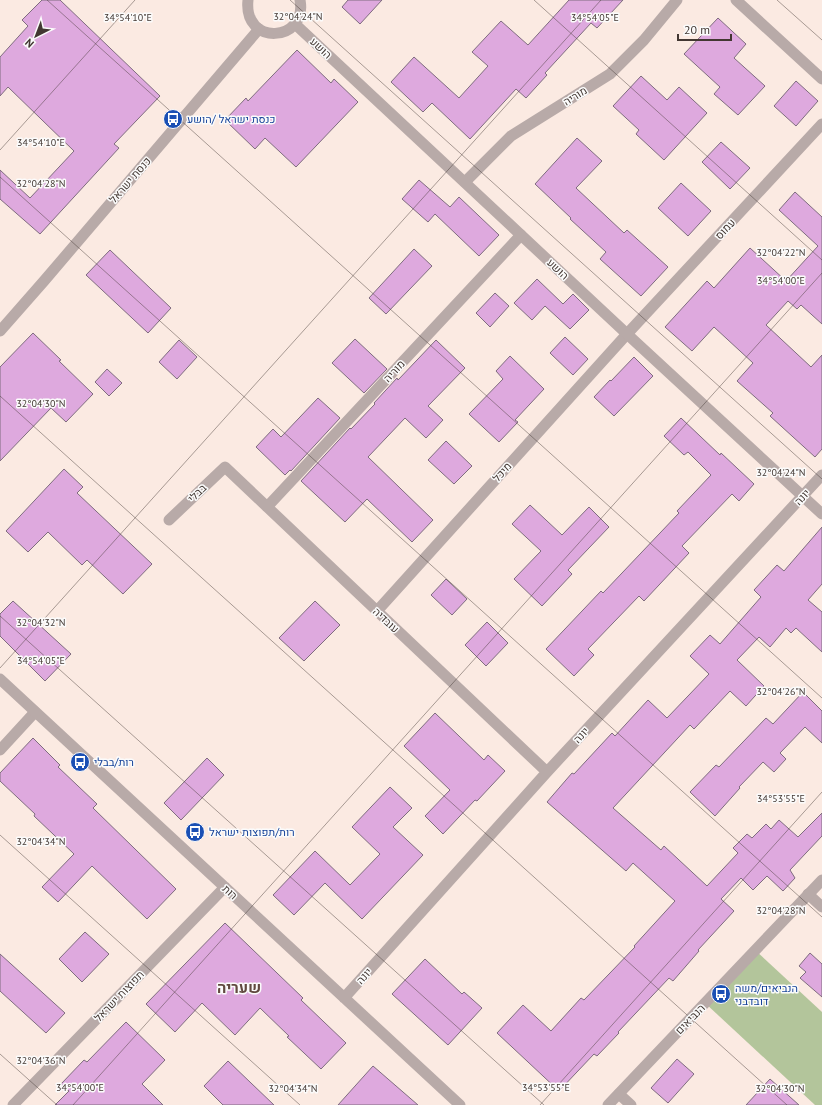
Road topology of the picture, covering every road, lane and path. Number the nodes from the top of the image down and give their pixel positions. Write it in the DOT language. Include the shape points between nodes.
graph roads {
  1 [pos="248,0"];
  2 [pos="300,0"];
  3 [pos="678,0"];
  4 [pos="736,0"];
  5 [pos="295,24"];
  6 [pos="259,29"];
  7 [pos="822,79"];
  8 [pos="822,124"];
  9 [pos="465,182"];
  10 [pos="521,235"];
  11 [pos="0,331"];
  12 [pos="627,334"];
  13 [pos="225,467"];
  14 [pos="822,475"];
  15 [pos="803,496"];
  16 [pos="267,507"];
  17 [pos="822,514"];
  18 [pos="169,520"];
  19 [pos="377,611"];
  20 [pos="0,679"];
  21 [pos="36,712"];
  22 [pos="0,750"];
  23 [pos="547,772"];
  24 [pos="822,880"];
  25 [pos="225,887"];
  26 [pos="808,894"];
  27 [pos="822,907"];
  28 [pos="344,998"];
  29 [pos="619,1094"];
  30 [pos="13,1105"];
  31 [pos="460,1105"];
  32 [pos="608,1105"];
  33 [pos="631,1105"];
  1 -- 6 [label="street" via="249,17"];
  2 -- 5 [label="street" via="301,9"];
  3 -- 9 [label="street, מוריה" via="644,40 610,74 512,136"];
  4 -- 7 [label="street"];
  5 -- 6 [label="street" via="282,33 267,33"];
  5 -- 9 [label="street, הושע"];
  6 -- 11 [label="street, כנסת ישראל"];
  8 -- 12 [label="street, עמוס"];
  9 -- 10 [label="street, הושע"];
  10 -- 12 [label="street, הושע"];
  10 -- 16 [label="street, מוריה"];
  12 -- 15 [label="street, הושע"];
  12 -- 19 [label="street, מיכל"];
  13 -- 16 [label="street, עובדיה"];
  13 -- 18 [label="street, בבלי"];
  14 -- 15 [label="street, יונה"];
  15 -- 17 [label="street, הושע"];
  15 -- 23 [label="street, יונה"];
  16 -- 19 [label="street, עובדיה"];
  19 -- 23 [label="street, עובדיה"];
  20 -- 21 [label="street, רות"];
  21 -- 22 [label="street"];
  21 -- 25 [label="street, רות"];
  23 -- 28 [label="street, יונה"];
  24 -- 26 [label="street, הנביאים"];
  25 -- 28 [label="street, רות"];
  25 -- 30 [label="street, תפוצות ישראל"];
  26 -- 27 [label="street"];
  26 -- 29 [label="street, הנביאים"];
  28 -- 31 [label="street, רות"];
  29 -- 32 [label="street, הנביאים"];
  29 -- 33 [label="street"];
}
